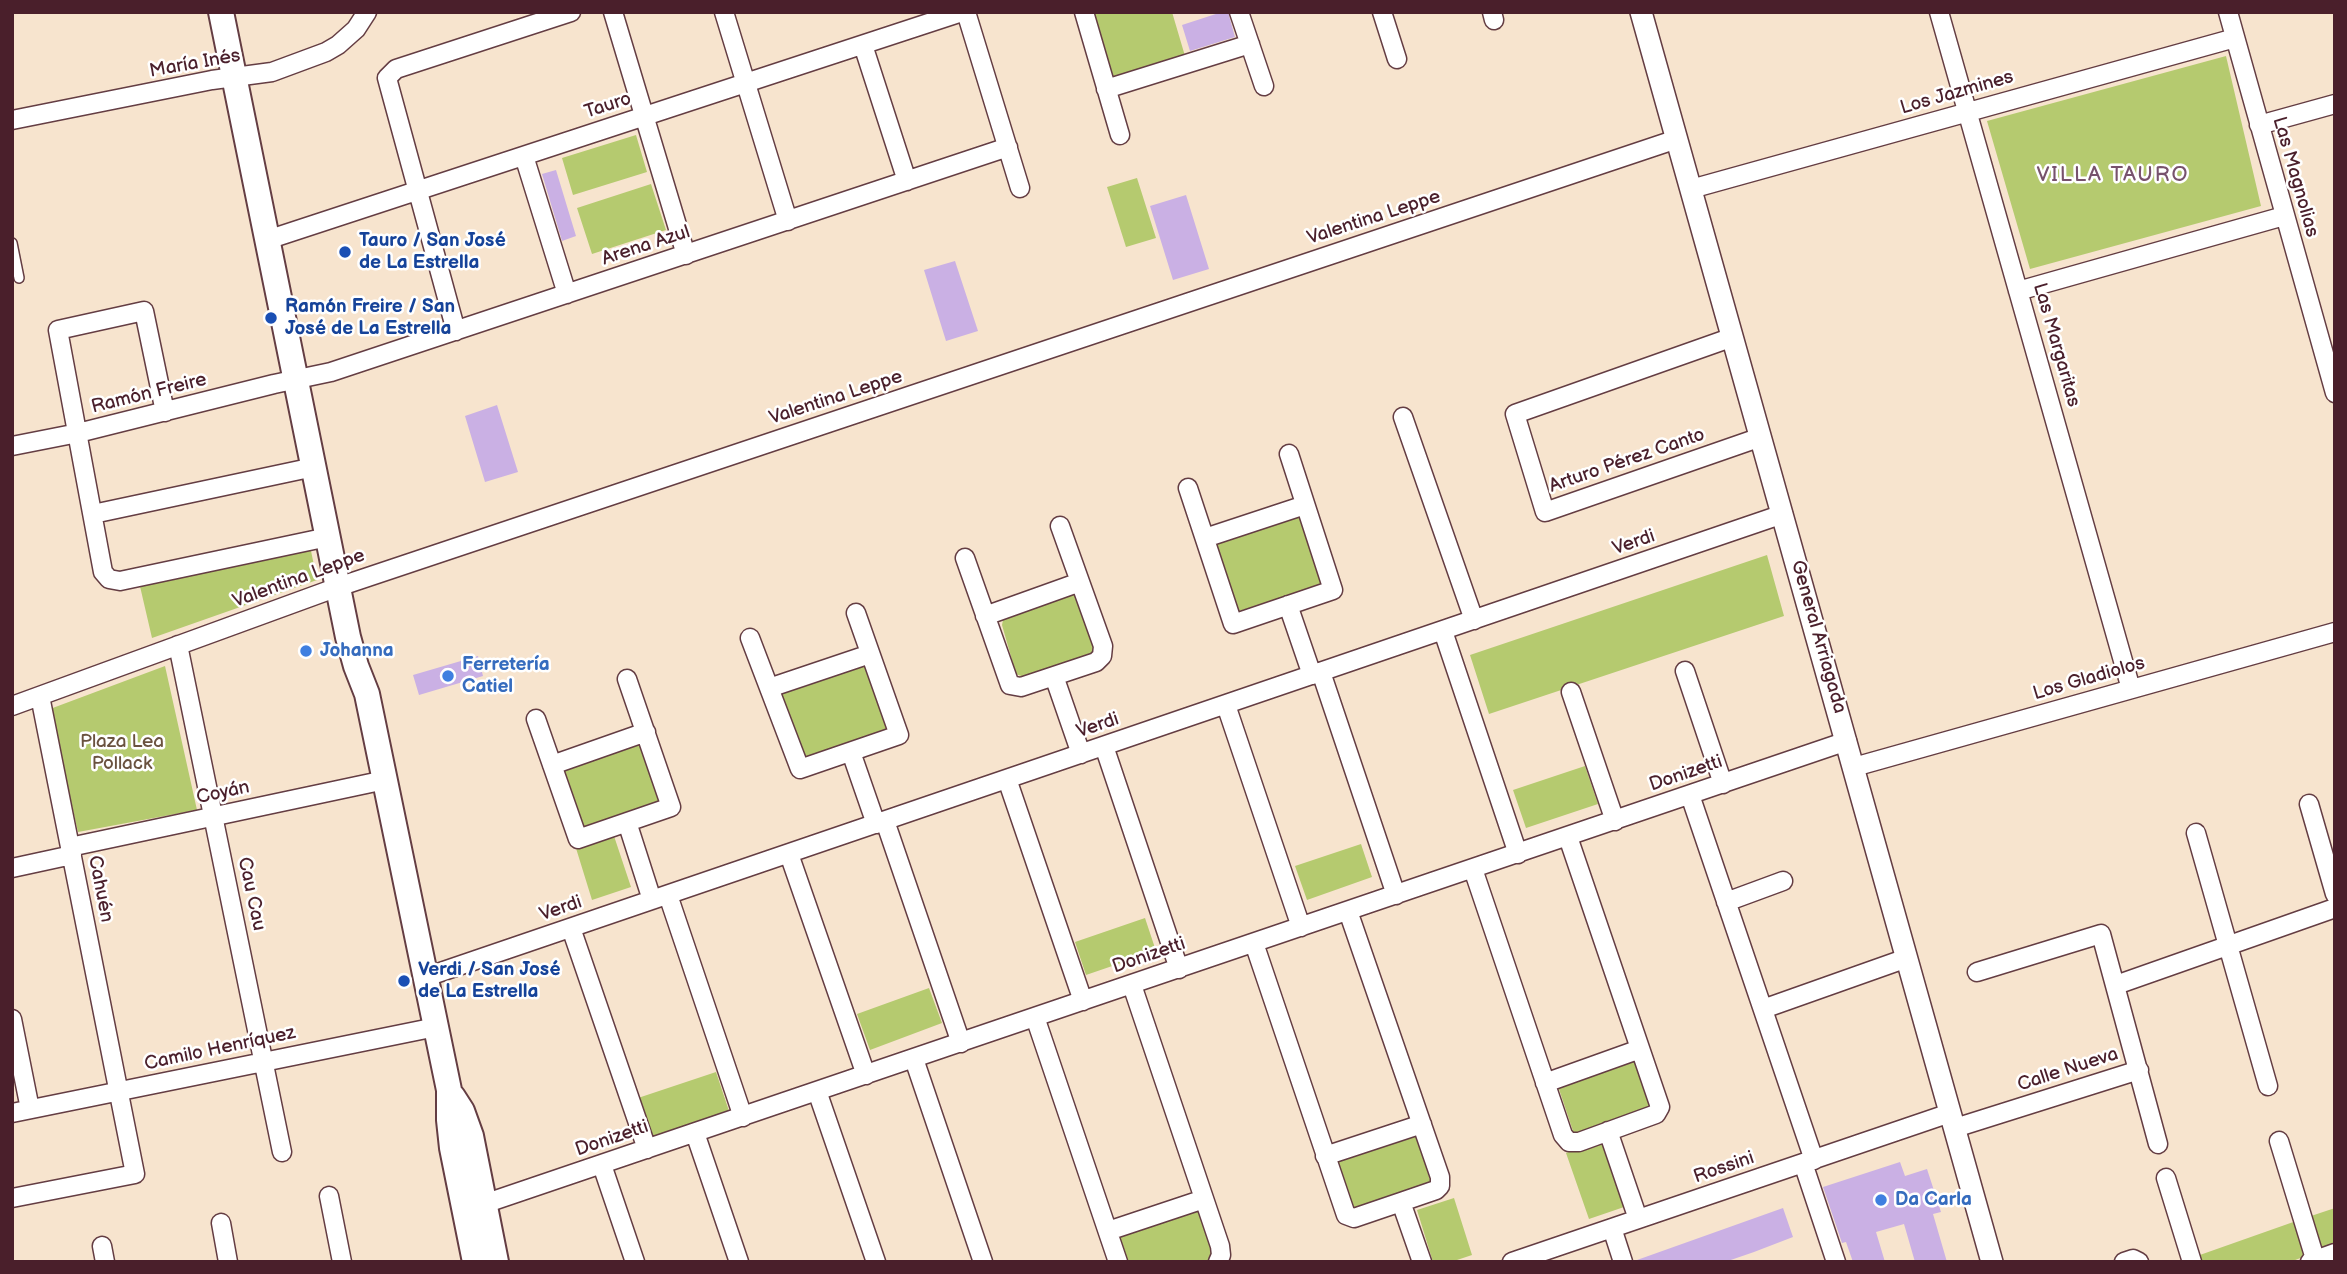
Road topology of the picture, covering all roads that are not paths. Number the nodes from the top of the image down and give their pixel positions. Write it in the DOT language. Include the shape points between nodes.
graph roads {
  1 [pos="221,12"];
  2 [pos="236,12"];
  3 [pos="367,12"];
  4 [pos="571,12"];
  5 [pos="613,12"];
  6 [pos="724,12"];
  7 [pos="964,12"];
  8 [pos="1084,12"];
  9 [pos="1239,12"];
  10 [pos="1382,12"];
  11 [pos="1642,12"];
  12 [pos="1939,12"];
  13 [pos="2228,12"];
  14 [pos="531,18"];
  15 [pos="2235,38"];
  16 [pos="1250,44"];
  17 [pos="863,45"];
  18 [pos="1397,59"];
  19 [pos="241,76"];
  20 [pos="746,83"];
  21 [pos="1264,86"];
  22 [pos="1106,89"];
  23 [pos="2335,104"];
  24 [pos="1968,112"];
  25 [pos="644,116"];
  26 [pos="12,120"];
  27 [pos="2259,125"];
  28 [pos="1120,135"];
  29 [pos="1677,139"];
  30 [pos="1008,147"];
  31 [pos="524,156"];
  32 [pos="907,181"];
  33 [pos="1020,188"];
  34 [pos="1691,189"];
  35 [pos="417,191"];
  36 [pos="2284,216"];
  37 [pos="788,220"];
  38 [pos="274,237"];
  39 [pos="12,243"];
  40 [pos="686,255"];
  41 [pos="19,278"];
  42 [pos="2018,291"];
  43 [pos="567,294"];
  44 [pos="456,331"];
  45 [pos="1733,337"];
  46 [pos="2327,337"];
  47 [pos="304,378"];
  48 [pos="2335,393"];
  49 [pos="165,412"];
  50 [pos="1403,417"];
  51 [pos="78,433"];
  52 [pos="1761,437"];
  53 [pos="12,446"];
  54 [pos="1289,454"];
  55 [pos="314,467"];
  56 [pos="1188,488"];
  57 [pos="1305,505"];
  58 [pos="93,514"];
  59 [pos="1783,514"];
  60 [pos="1060,526"];
  61 [pos="328,537"];
  62 [pos="1205,538"];
  63 [pos="965,558"];
  64 [pos="1080,582"];
  65 [pos="346,584"];
  66 [pos="1288,605"];
  67 [pos="856,613"];
  68 [pos="985,616"];
  69 [pos="1474,620"];
  70 [pos="1443,631"];
  71 [pos="2335,632"];
  72 [pos="750,638"];
  73 [pos="178,645"];
  74 [pos="870,654"];
  75 [pos="1685,671"];
  76 [pos="1316,674"];
  77 [pos="1054,676"];
  78 [pos="627,679"];
  79 [pos="769,688"];
  80 [pos="2131,689"];
  81 [pos="1571,692"];
  82 [pos="40,696"];
  83 [pos="1226,705"];
  84 [pos="12,706"];
  85 [pos="536,719"];
  86 [pos="646,732"];
  87 [pos="1847,741"];
  88 [pos="1104,746"];
  89 [pos="851,752"];
  90 [pos="1080,754"];
  91 [pos="552,765"];
  92 [pos="1854,767"];
  93 [pos="1007,779"];
  94 [pos="385,780"];
  95 [pos="1723,784"];
  96 [pos="1690,795"];
  97 [pos="2309,803"];
  98 [pos="214,817"];
  99 [pos="1615,821"];
  100 [pos="627,822"];
  101 [pos="880,822"];
  102 [pos="2196,833"];
  103 [pos="1568,837"];
  104 [pos="71,851"];
  105 [pos="1518,853"];
  106 [pos="789,854"];
  107 [pos="12,868"];
  108 [pos="1473,869"];
  109 [pos="1783,881"];
  110 [pos="2335,894"];
  111 [pos="1396,895"];
  112 [pos="660,898"];
  113 [pos="1726,902"];
  114 [pos="2335,908"];
  115 [pos="1348,911"];
  116 [pos="1301,927"];
  117 [pos="571,928"];
  118 [pos="1254,943"];
  119 [pos="2228,945"];
  120 [pos="1907,958"];
  121 [pos="1178,969"];
  122 [pos="1978,972"];
  123 [pos="426,977"];
  124 [pos="1132,985"];
  125 [pos="2116,985"];
  126 [pos="1083,1001"];
  127 [pos="1763,1009"];
  128 [pos="1035,1017"];
  129 [pos="12,1019"];
  130 [pos="436,1027"];
  131 [pos="961,1042"];
  132 [pos="1640,1049"];
  133 [pos="914,1059"];
  134 [pos="264,1061"];
  135 [pos="2139,1070"];
  136 [pos="866,1075"];
  137 [pos="1545,1083"];
  138 [pos="2267,1086"];
  139 [pos="119,1091"];
  140 [pos="817,1091"];
  141 [pos="30,1109"];
  142 [pos="12,1113"];
  143 [pos="743,1117"];
  144 [pos="1952,1120"];
  145 [pos="1422,1124"];
  146 [pos="1608,1132"];
  147 [pos="695,1133"];
  148 [pos="2279,1141"];
  149 [pos="2158,1144"];
  150 [pos="647,1149"];
  151 [pos="282,1152"];
  152 [pos="1325,1156"];
  153 [pos="1808,1162"];
  154 [pos="601,1165"];
  155 [pos="2166,1178"];
  156 [pos="330,1196"];
  157 [pos="12,1198"];
  158 [pos="1204,1199"];
  159 [pos="1401,1202"];
  160 [pos="475,1208"];
  161 [pos="1638,1219"];
  162 [pos="221,1223"];
  163 [pos="1612,1228"];
  164 [pos="1108,1231"];
  165 [pos="2335,1253"];
  166 [pos="1219,1261"];
  167 [pos="2314,1261"];
  168 [pos="228,1262"];
  169 [pos="342,1262"];
  170 [pos="475,1262"];
  171 [pos="496,1262"];
  172 [pos="635,1262"];
  173 [pos="740,1262"];
  174 [pos="876,1262"];
  175 [pos="983,1262"];
  176 [pos="1118,1262"];
  177 [pos="1422,1262"];
  178 [pos="1512,1262"];
  179 [pos="1623,1262"];
  180 [pos="1836,1262"];
  181 [pos="1992,1262"];
  182 [pos="2124,1262"];
  183 [pos="2138,1262"];
  184 [pos="2192,1262"];
  1 -- 19 [label="main road"];
  2 -- 19 [label="main road"];
  3 -- 19 [label="street, María Inés" via="348,37 326,52 272,72"];
  4 -- 14 [label="street"];
  5 -- 25 [label="street"];
  6 -- 20 [label="street"];
  7 -- 17 [label="street, Tauro"];
  7 -- 30 [label="street"];
  8 -- 22 [label="street"];
  9 -- 16 [label="street"];
  10 -- 18 [label="street"];
  11 -- 29 [label="street, General Arriagada"];
  12 -- 24 [label="street, Las Margaritas"];
  13 -- 15 [label="street, Las Magnolias"];
  14 -- 35 [label="street" via="389,74 387,82"];
  15 -- 24 [label="street, Los Jazmines"];
  15 -- 27 [label="street, Las Magnolias"];
  16 -- 21 [label="street"];
  16 -- 22 [label="street"];
  17 -- 20 [label="street, Tauro"];
  17 -- 32 [label="street"];
  19 -- 26 [label="street, María Inés"];
  19 -- 38 [label="main road"];
  20 -- 25 [label="street, Tauro"];
  20 -- 37 [label="street"];
  22 -- 28 [label="street"];
  23 -- 27 [label="street"];
  24 -- 34 [label="street, Los Jazmines"];
  24 -- 42 [label="street, Las Margaritas"];
  25 -- 31 [label="street, Tauro"];
  25 -- 40 [label="street"];
  27 -- 36 [label="street, Las Magnolias"];
  29 -- 34 [label="street, General Arriagada"];
  29 -- 65 [label="street, Valentina Leppe"];
  30 -- 32 [label="street, Arena Azul"];
  30 -- 33 [label="street"];
  31 -- 35 [label="street, Tauro"];
  31 -- 43 [label="street"];
  32 -- 37 [label="street, Arena Azul"];
  34 -- 45 [label="street, General Arriagada"];
  35 -- 38 [label="street, Tauro"];
  35 -- 44 [label="street"];
  36 -- 42 [label="street"];
  36 -- 46 [label="street, Las Magnolias"];
  37 -- 40 [label="street, Arena Azul"];
  38 -- 47 [label="main road"];
  39 -- 41 [label="lane"];
  40 -- 43 [label="street, Arena Azul"];
  42 -- 80 [label="street, Las Margaritas"];
  43 -- 44 [label="street, Arena Azul"];
  44 -- 47 [label="street, Arena Azul"];
  45 -- 52 [label="street, General Arriagada"];
  45 -- 52 [label="street, Arturo Pérez Canto" via="1515,414 1545,512"];
  46 -- 48 [label="street, Las Magnolias"];
  47 -- 49 [label="street, Ramón Freire"];
  47 -- 55 [label="main road"];
  47 -- 65 [label="main road"];
  49 -- 51 [label="street, Ramón Freire"];
  49 -- 51 [label="street" via="145,311 58,331"];
  50 -- 69 [label="street"];
  51 -- 53 [label="street, Ramón Freire"];
  51 -- 58 [label="street"];
  52 -- 59 [label="street, General Arriagada"];
  54 -- 57 [label="street"];
  55 -- 58 [label="street"];
  55 -- 61 [label="main road"];
  56 -- 62 [label="street"];
  57 -- 62 [label="street"];
  57 -- 66 [label="street" via="1334,590"];
  58 -- 61 [label="street" via="103,572 120,581"];
  59 -- 69 [label="street, Verdi"];
  59 -- 87 [label="street, General Arriagada"];
  60 -- 64 [label="street"];
  61 -- 65 [label="main road"];
  62 -- 66 [label="street" via="1233,624"];
  63 -- 68 [label="street"];
  64 -- 68 [label="street"];
  64 -- 77 [label="street" via="1103,646 1102,656"];
  65 -- 73 [label="street, Valentina Leppe"];
  65 -- 94 [label="main road" via="367,649 368,694"];
  66 -- 76 [label="street"];
  67 -- 74 [label="street"];
  68 -- 77 [label="street" via="1010,685 1021,687"];
  69 -- 70 [label="street, Verdi"];
  70 -- 76 [label="street, Verdi"];
  70 -- 105 [label="street"];
  71 -- 80 [label="street, Los Gladiolos"];
  72 -- 79 [label="street"];
  73 -- 82 [label="street, Valentina Leppe"];
  73 -- 98 [label="street, Cau Cau"];
  74 -- 79 [label="street"];
  74 -- 89 [label="street" via="899,735"];
  75 -- 95 [label="street"];
  76 -- 83 [label="street, Verdi"];
  76 -- 111 [label="street"];
  77 -- 90 [label="street"];
  78 -- 86 [label="street"];
  79 -- 89 [label="street" via="800,769"];
  80 -- 92 [label="street, Los Gladiolos"];
  81 -- 99 [label="street"];
  82 -- 84 [label="street, Valentina Leppe"];
  82 -- 104 [label="street, Cahuén"];
  83 -- 88 [label="street, Verdi"];
  83 -- 116 [label="street"];
  85 -- 91 [label="street"];
  86 -- 91 [label="street"];
  86 -- 100 [label="street" via="671,807"];
  87 -- 92 [label="street, General Arriagada"];
  87 -- 95 [label="street, Donizetti"];
  88 -- 90 [label="street, Verdi"];
  88 -- 121 [label="street"];
  89 -- 101 [label="street"];
  90 -- 93 [label="street, Verdi"];
  91 -- 100 [label="street" via="578,839"];
  92 -- 120 [label="street, General Arriagada"];
  93 -- 101 [label="street, Verdi"];
  93 -- 126 [label="street"];
  94 -- 98 [label="street, Coyán"];
  94 -- 123 [label="main road"];
  95 -- 96 [label="street, Donizetti"];
  96 -- 99 [label="street, Donizetti"];
  96 -- 113 [label="street"];
  97 -- 110 [label="street"];
  98 -- 104 [label="street, Coyán"];
  98 -- 134 [label="street, Cau Cau"];
  99 -- 103 [label="street, Donizetti"];
  100 -- 112 [label="street"];
  101 -- 106 [label="street, Verdi"];
  101 -- 131 [label="street"];
  102 -- 119 [label="street"];
  103 -- 105 [label="street, Donizetti"];
  103 -- 132 [label="street"];
  104 -- 107 [label="street, Coyán"];
  104 -- 139 [label="street, Cahuén"];
  105 -- 108 [label="street, Donizetti"];
  106 -- 112 [label="street, Verdi"];
  106 -- 136 [label="street"];
  108 -- 111 [label="street, Donizetti"];
  108 -- 137 [label="street"];
  109 -- 113 [label="street"];
  111 -- 115 [label="street, Donizetti"];
  112 -- 117 [label="street, Verdi"];
  112 -- 143 [label="street"];
  113 -- 127 [label="street"];
  114 -- 119 [label="street"];
  115 -- 116 [label="street, Donizetti"];
  115 -- 145 [label="street"];
  116 -- 118 [label="street, Donizetti"];
  117 -- 123 [label="street, Verdi"];
  117 -- 150 [label="street"];
  118 -- 121 [label="street, Donizetti"];
  118 -- 152 [label="street"];
  119 -- 125 [label="street"];
  119 -- 138 [label="street"];
  120 -- 127 [label="street"];
  120 -- 144 [label="street, General Arriagada"];
  121 -- 124 [label="street, Donizetti"];
  122 -- 125 [label="street, Calle Nueva" via="2101,933"];
  123 -- 130 [label="main road"];
  124 -- 126 [label="street, Donizetti"];
  124 -- 158 [label="street"];
  125 -- 135 [label="street, Calle Nueva"];
  126 -- 128 [label="street, Donizetti"];
  127 -- 153 [label="street"];
  128 -- 131 [label="street, Donizetti"];
  128 -- 164 [label="street"];
  129 -- 141 [label="street"];
  130 -- 134 [label="street, Camilo Henríquez"];
  130 -- 160 [label="main road" via="449,1090 471,1136"];
  131 -- 133 [label="street, Donizetti"];
  132 -- 137 [label="street"];
  132 -- 146 [label="street" via="1659,1111"];
  133 -- 136 [label="street, Donizetti"];
  133 -- 175 [label="street"];
  134 -- 139 [label="street, Camilo Henríquez"];
  134 -- 151 [label="street, Cau Cau"];
  135 -- 144 [label="street, Calle Nueva"];
  135 -- 149 [label="street"];
  136 -- 140 [label="street, Donizetti"];
  137 -- 146 [label="street" via="1569,1142"];
  139 -- 141 [label="street, Camilo Henríquez"];
  139 -- 157 [label="street, Cahuén" via="135,1174"];
  140 -- 143 [label="street, Donizetti"];
  140 -- 174 [label="street"];
  141 -- 142 [label="street, Camilo Henríquez"];
  143 -- 147 [label="street, Donizetti"];
  144 -- 153 [label="street, Rossini"];
  144 -- 181 [label="street, General Arriagada"];
  145 -- 152 [label="street"];
  145 -- 159 [label="street" via="1440,1186"];
  146 -- 161 [label="street"];
  147 -- 150 [label="street, Donizetti"];
  147 -- 173 [label="street"];
  148 -- 167 [label="street"];
  150 -- 154 [label="street, Donizetti"];
  152 -- 159 [label="street" via="1350,1217"];
  153 -- 161 [label="street, Rossini"];
  153 -- 180 [label="street"];
  154 -- 160 [label="street, Donizetti"];
  154 -- 172 [label="street"];
  155 -- 184 [label="street"];
  156 -- 169 [label="street"];
  158 -- 164 [label="street"];
  158 -- 166 [label="street" via="1220,1247"];
  159 -- 177 [label="street"];
  160 -- 170 [label="main road"];
  160 -- 171 [label="main road"];
  161 -- 163 [label="street, Rossini"];
  162 -- 168 [label="street"];
  163 -- 178 [label="street, Rossini"];
  163 -- 179 [label="street"];
  164 -- 176 [label="street"];
  165 -- 167 [label="street"];
  182 -- 183 [label="street"];
}
